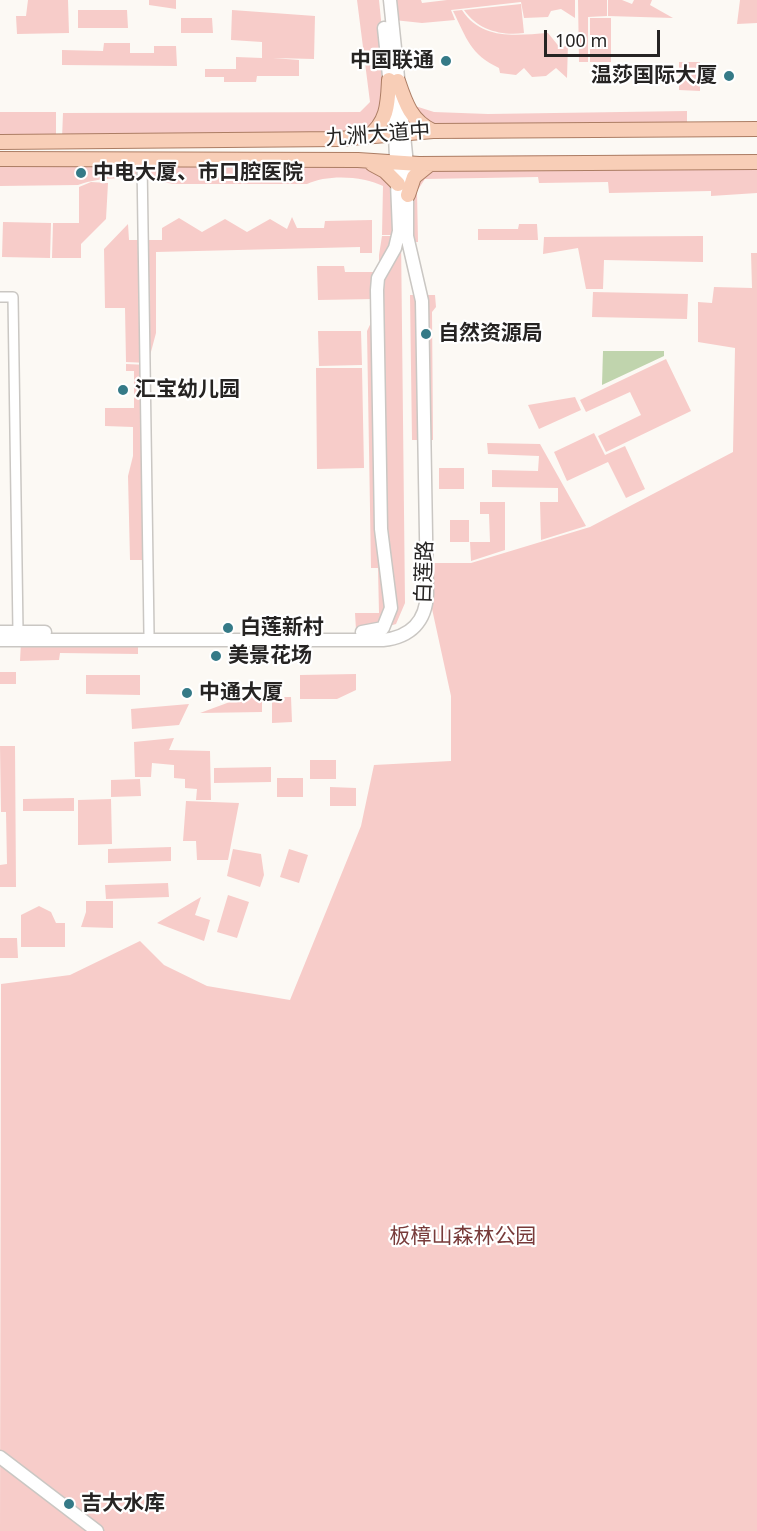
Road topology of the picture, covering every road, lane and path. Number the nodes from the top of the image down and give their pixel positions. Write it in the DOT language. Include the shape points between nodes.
graph roads {
  1 [pos="381,0"];
  2 [pos="390,0"];
  3 [pos="393,80"];
  4 [pos="757,129"];
  5 [pos="433,131"];
  6 [pos="399,134"];
  7 [pos="367,137"];
  8 [pos="0,142"];
  9 [pos="0,159"];
  10 [pos="358,160"];
  11 [pos="142,161"];
  12 [pos="757,162"];
  13 [pos="402,163"];
  14 [pos="432,164"];
  15 [pos="398,184"];
  16 [pos="408,195"];
  17 [pos="0,297"];
  18 [pos="0,632"];
  19 [pos="18,632"];
  20 [pos="149,634"];
  21 [pos="0,640"];
  22 [pos="0,1457"];
  23 [pos="0,1467"];
  24 [pos="84,1531"];
  25 [pos="97,1531"];
  1 -- 3 [label="main road"];
  2 -- 3 [label="main road"];
  3 -- 5 [label="main road" via="416,120"];
  3 -- 6 [label="main road, 白莲路"];
  3 -- 7 [label="main road" via="384,117"];
  4 -- 5 [label="main road, 九洲大道中"];
  5 -- 6 [label="main road, 九洲大道中"];
  6 -- 7 [label="main road, 九洲大道中"];
  6 -- 13 [label="main road, 白莲路"];
  7 -- 8 [label="main road, 九洲大道中"];
  9 -- 11 [label="main road, 九洲大道中"];
  10 -- 11 [label="main road, 九洲大道中"];
  10 -- 13 [label="main road, 九洲大道中"];
  10 -- 15 [label="main road" via="386,171"];
  11 -- 20 [label="street"];
  12 -- 14 [label="main road, 九洲大道中"];
  13 -- 14 [label="main road, 九洲大道中"];
  13 -- 15 [label="main road, 白莲路"];
  13 -- 16 [label="main road, 白莲路"];
  14 -- 16 [label="main road" via="417,171"];
  15 -- 20 [label="main road, 白莲路" via="398,238 376,290 381,529 391,594 387,624 374,632"];
  16 -- 21 [label="main road, 白莲路" via="407,236 422,301 427,594 424,612 413,630 383,640"];
  17 -- 19 [label="street" via="13,297"];
  18 -- 19 [label="main road, 白莲路"];
  19 -- 20 [label="main road, 白莲路"];
  22 -- 25 [label="main road"];
  23 -- 24 [label="main road"];
}
